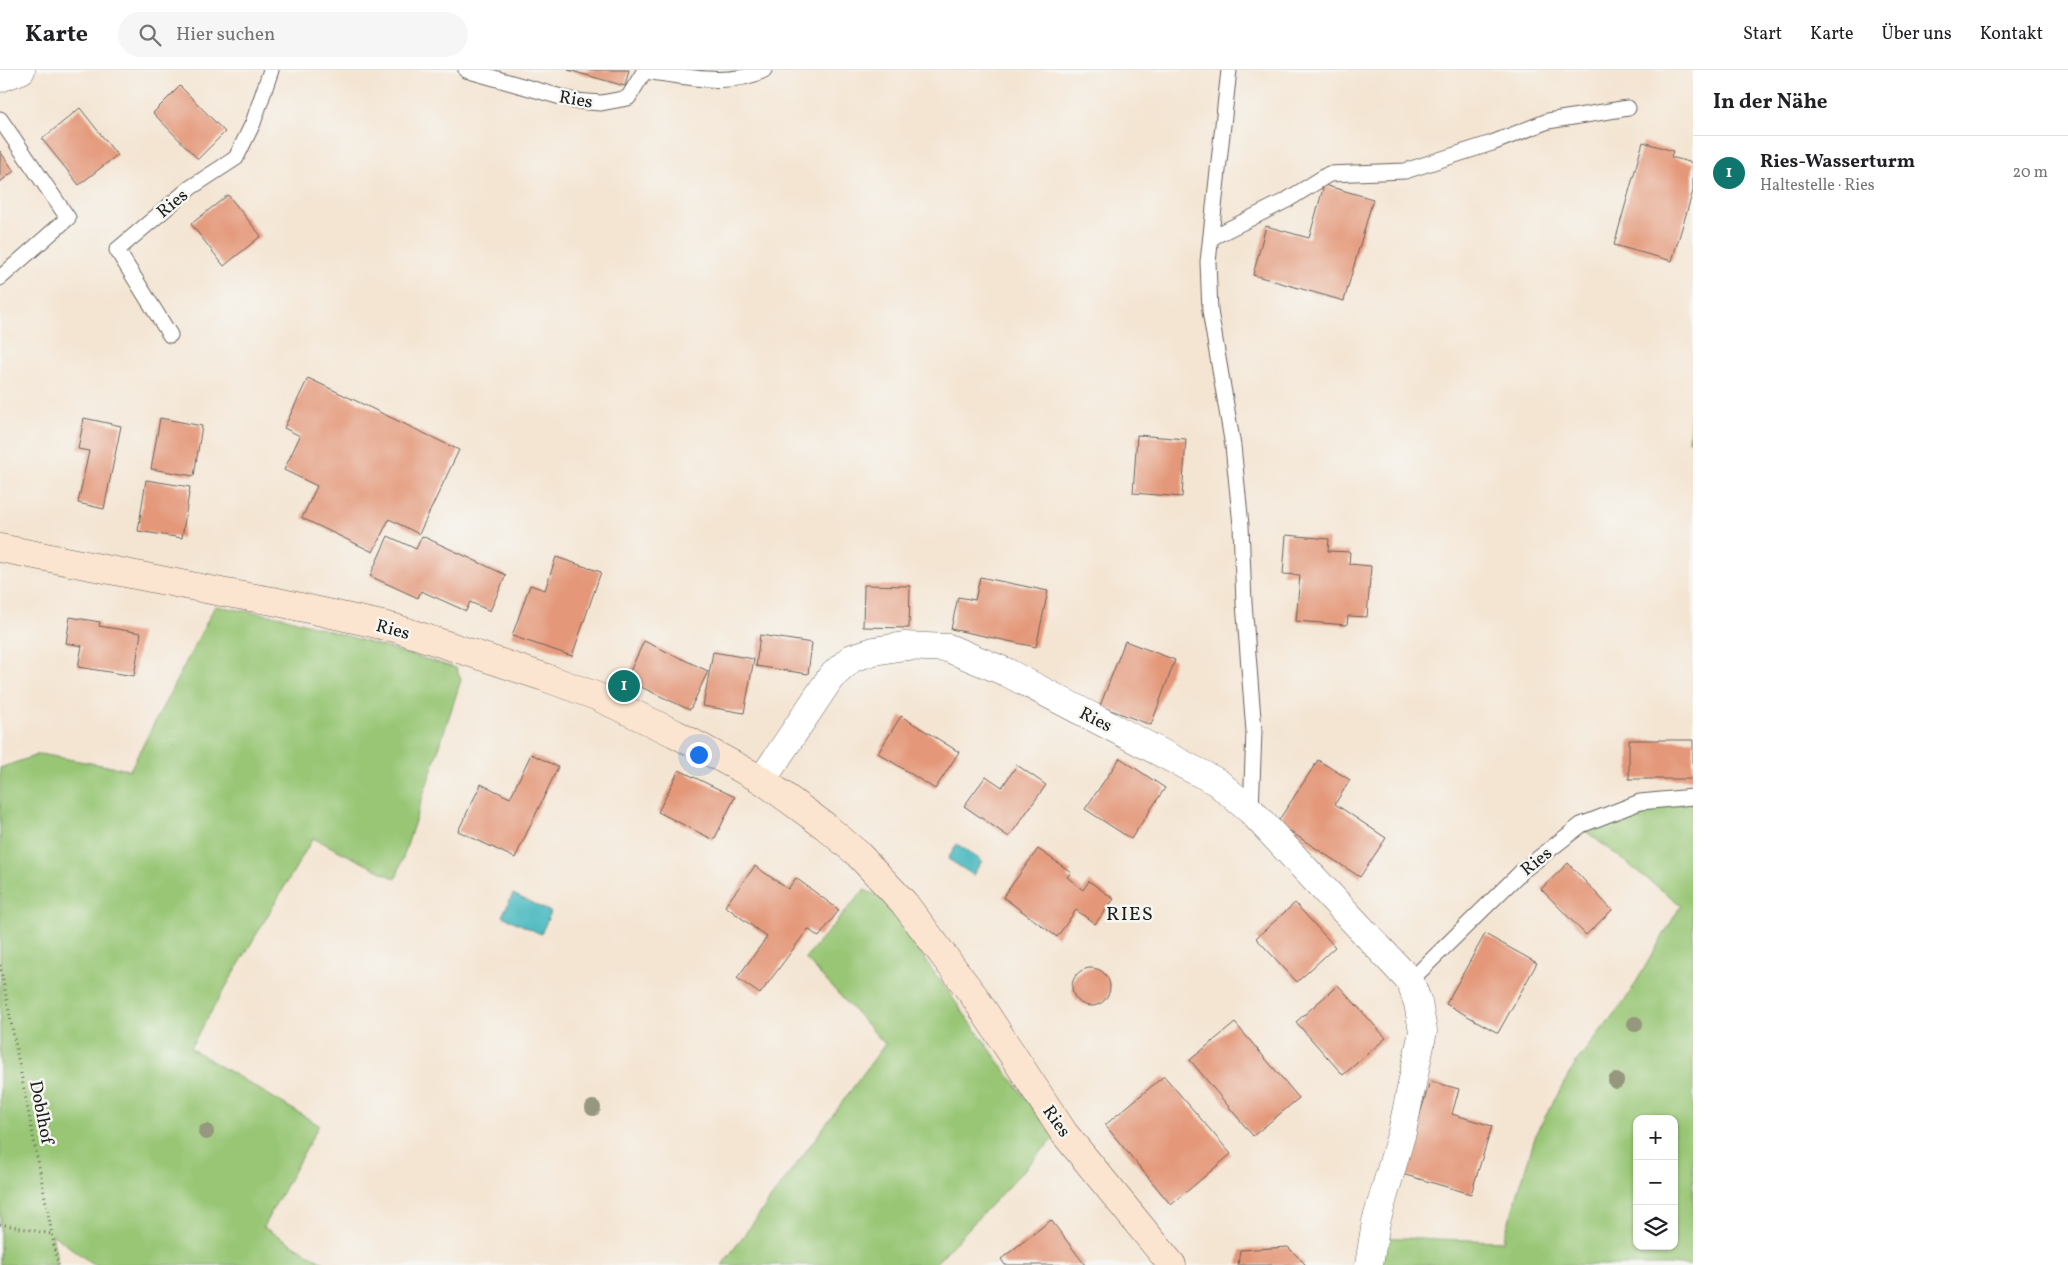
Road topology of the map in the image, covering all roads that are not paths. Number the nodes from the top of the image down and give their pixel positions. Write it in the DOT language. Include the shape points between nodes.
graph roads {
  1 [pos="21,70"];
  2 [pos="270,70"];
  3 [pos="466,70"];
  4 [pos="645,70"];
  5 [pos="764,70"];
  6 [pos="1229,70"];
  7 [pos="0,78"];
  8 [pos="1628,108"];
  9 [pos="0,119"];
  10 [pos="1211,238"];
  11 [pos="0,278"];
  12 [pos="170,335"];
  13 [pos="0,548"];
  14 [pos="762,780"];
  15 [pos="1693,796"];
  16 [pos="1250,811"];
  17 [pos="1410,981"];
  18 [pos="1172,1265"];
  19 [pos="1370,1265"];
  1 -- 7 [label="street"];
  2 -- 12 [label="lane, Ries" via="253,122 236,158 190,188 116,250"];
  3 -- 4 [label="lane, Ries" via="575,101 601,103 628,98"];
  4 -- 5 [label="lane, Ries" via="696,78 729,79"];
  6 -- 10 [label="lane"];
  8 -- 10 [label="lane" via="1548,121 1405,171 1329,174 1287,200"];
  9 -- 11 [label="lane" via="68,218"];
  10 -- 16 [label="lane" via="1208,262 1210,311 1233,446 1242,525 1244,603 1254,731"];
  13 -- 14 [label="street, Ries" via="395,628 596,696"];
  14 -- 16 [label="street, Ries" via="831,676 852,658 904,646 948,648 1006,672 1217,782"];
  14 -- 18 [label="street, Ries" via="825,826 904,903 974,996 1064,1133"];
  15 -- 17 [label="lane, Ries" via="1640,802 1581,825 1521,872"];
  16 -- 17 [label="street, Ries"];
  17 -- 19 [label="street, Ries" via="1423,1031 1402,1132 1376,1222"];
}
